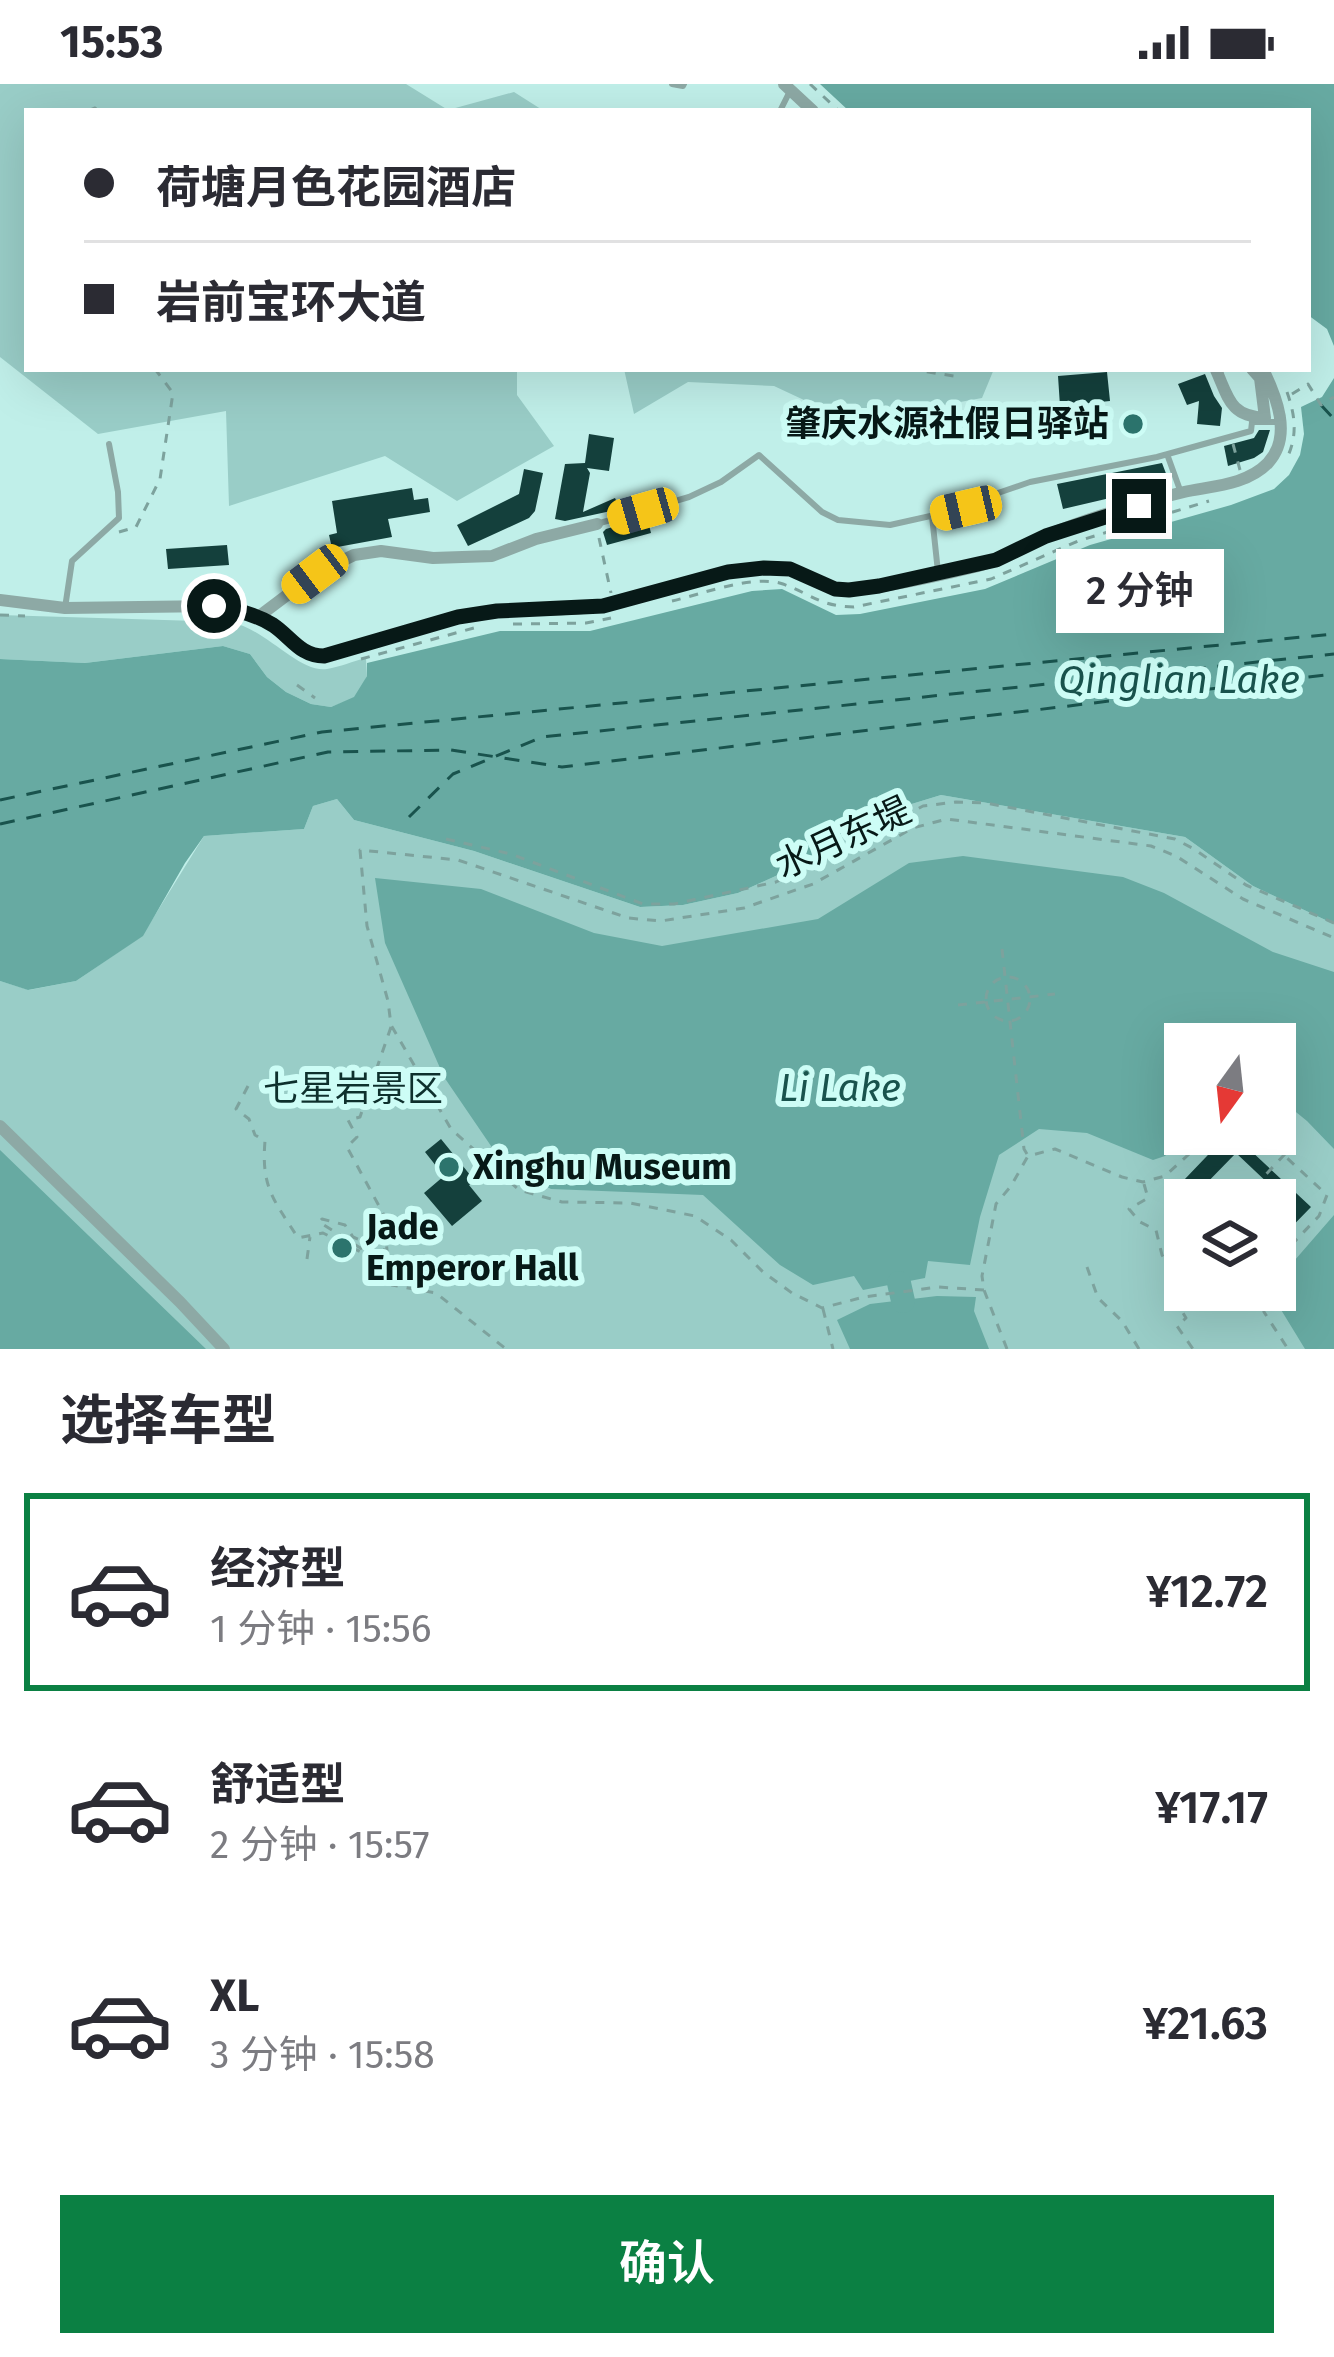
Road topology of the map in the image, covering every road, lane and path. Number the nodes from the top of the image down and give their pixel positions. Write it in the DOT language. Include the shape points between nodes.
graph roads {
  1 [pos="672,84"];
  2 [pos="684,84"];
  3 [pos="810,84"];
  4 [pos="787,87"];
  5 [pos="810,108"];
  6 [pos="836,108"];
  7 [pos="156,372"];
  8 [pos="928,372"];
  9 [pos="1217,372"];
  10 [pos="1254,372"];
  11 [pos="1264,372"];
  12 [pos="960,377"];
  13 [pos="1289,395"];
  14 [pos="1334,398"];
  15 [pos="1281,422"];
  16 [pos="1231,437"];
  17 [pos="109,445"];
  18 [pos="1167,454"];
  19 [pos="1243,478"];
  20 [pos="1181,493"];
  21 [pos="932,516"];
  22 [pos="119,518"];
  23 [pos="597,524"];
  24 [pos="938,574"];
  25 [pos="613,603"];
  26 [pos="0,604"];
  27 [pos="65,608"];
  28 [pos="259,617"];
  29 [pos="297,686"];
  30 [pos="315,698"];
  31 [pos="446,839"];
  32 [pos="1334,923"];
  33 [pos="1334,938"];
  34 [pos="1002,949"];
  35 [pos="1006,977"];
  36 [pos="1054,994"];
  37 [pos="1030,997"];
  38 [pos="1006,998"];
  39 [pos="986,1000"];
  40 [pos="958,1005"];
  41 [pos="1009,1021"];
  42 [pos="391,1025"];
  43 [pos="248,1086"];
  44 [pos="0,1126"];
  45 [pos="1188,1155"];
  46 [pos="1285,1155"];
  47 [pos="1287,1155"];
  48 [pos="1028,1156"];
  49 [pos="1262,1179"];
  50 [pos="1143,1182"];
  51 [pos="311,1235"];
  52 [pos="1296,1240"];
  53 [pos="363,1252"];
  54 [pos="307,1259"];
  55 [pos="1087,1267"];
  56 [pos="984,1290"];
  57 [pos="822,1308"];
  58 [pos="1264,1311"];
  59 [pos="224,1349"];
  60 [pos="506,1349"];
  61 [pos="833,1349"];
  62 [pos="1007,1349"];
  63 [pos="1139,1349"];
  64 [pos="1193,1349"];
  65 [pos="1288,1349"];
  1 -- 2 [label="lane"];
  3 -- 6 [label="path"];
  4 -- 5 [label="street"];
  7 -- 22 [label="path" via="173,393 160,479 136,527 119,534"];
  8 -- 12 [label="path"];
  9 -- 10 [label="street" via="1232,407 1265,418"];
  11 -- 15 [label="street"];
  13 -- 14 [label="path" via="1308,384 1321,405"];
  15 -- 16 [label="lane" via="1252,422 1251,431"];
  15 -- 19 [label="street" via="1276,452"];
  16 -- 18 [label="lane"];
  16 -- 19 [label="path"];
  17 -- 22 [label="lane"];
  18 -- 20 [label="lane"];
  18 -- 21 [label="lane" via="1030,482"];
  19 -- 20 [label="street"];
  20 -- 24 [label="street"];
  21 -- 23 [label="lane" via="890,525 838,520 759,454 689,497"];
  21 -- 24 [label="lane"];
  22 -- 27 [label="lane" via="72,561"];
  23 -- 25 [label="path"];
  23 -- 28 [label="street" via="469,559 354,555"];
  24 -- 25 [label="street" via="849,590 764,568"];
  25 -- 28 [label="street" via="458,617 324,656 304,652"];
  26 -- 27 [label="street"];
  27 -- 28 [label="street" via="214,606"];
  29 -- 30 [label="path"];
  31 -- 32 [label="path" via="511,854 644,904 674,904 776,882 923,806 986,803 1174,839 1246,885"];
  33 -- 42 [label="path, 水月东堤" via="1243,899 1151,846 947,819 913,828 813,884 744,908 662,921 628,918 458,860 360,850 367,926"];
  34 -- 35 [label="path"];
  35 -- 37 [label="path" via="1024,984"];
  35 -- 38 [label="path"];
  35 -- 39 [label="path" via="989,987"];
  36 -- 37 [label="path"];
  37 -- 38 [label="path"];
  37 -- 41 [label="path" via="1022,1016"];
  38 -- 39 [label="path"];
  38 -- 41 [label="path"];
  39 -- 40 [label="path"];
  39 -- 41 [label="path" via="991,1013"];
  41 -- 48 [label="path"];
  42 -- 53 [label="path" via="360,1117 348,1120 357,1137 347,1147 398,1240 386,1237 387,1251 345,1225 319,1222"];
  42 -- 57 [label="path" via="451,1130 520,1190 695,1216"];
  43 -- 51 [label="path" via="236,1109 265,1142 262,1170 271,1195 298,1238"];
  44 -- 59 [label="street"];
  45 -- 50 [label="path" via="1165,1176"];
  46 -- 49 [label="path"];
  47 -- 52 [label="path" via="1327,1195"];
  48 -- 50 [label="path" via="1055,1149"];
  48 -- 56 [label="path" via="997,1204"];
  50 -- 64 [label="path" via="1148,1198 1129,1209 1156,1230 1171,1268 1168,1288 1186,1318 1177,1326"];
  51 -- 53 [label="path"];
  51 -- 54 [label="path"];
  53 -- 60 [label="path" via="392,1285 436,1293"];
  55 -- 63 [label="path" via="1098,1298"];
  56 -- 57 [label="path" via="938,1288"];
  56 -- 62 [label="path"];
  57 -- 61 [label="path"];
  58 -- 65 [label="path"];
}
